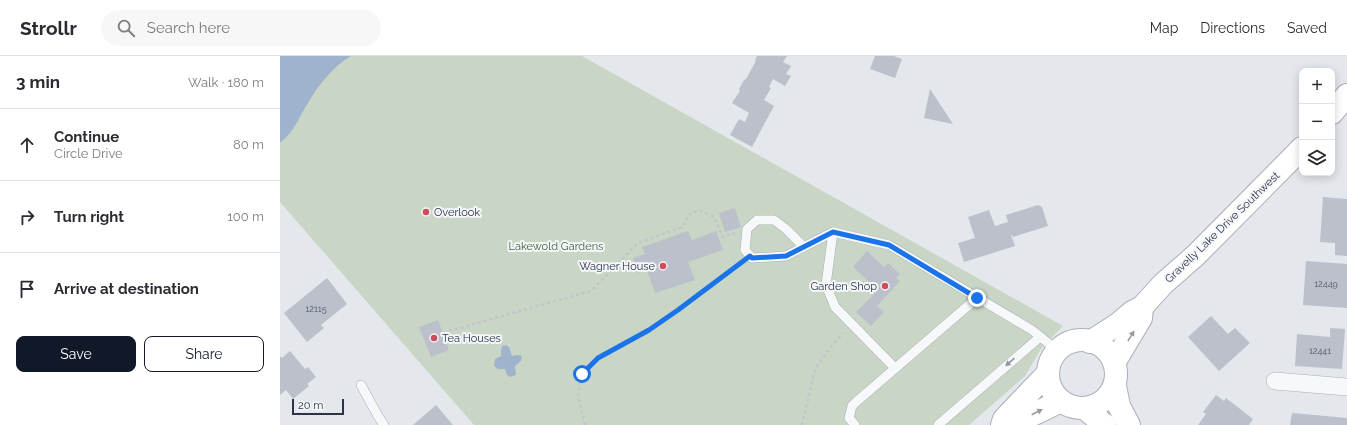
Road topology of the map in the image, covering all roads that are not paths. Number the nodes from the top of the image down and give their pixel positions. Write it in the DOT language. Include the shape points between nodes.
graph roads {
  1 [pos="1347,95"];
  2 [pos="1335,109"];
  3 [pos="1299,152"];
  4 [pos="833,232"];
  5 [pos="804,247"];
  6 [pos="977,298"];
  7 [pos="1142,307"];
  8 [pos="1040,336"];
  9 [pos="1090,342"];
  10 [pos="1058,351"];
  11 [pos="1114,362"];
  12 [pos="895,368"];
  13 [pos="1047,374"];
  14 [pos="1275,381"];
  15 [pos="361,385"];
  16 [pos="1114,386"];
  17 [pos="1347,388"];
  18 [pos="1061,401"];
  19 [pos="1084,408"];
  20 [pos="384,425"];
  21 [pos="855,425"];
  22 [pos="938,425"];
  23 [pos="1002,425"];
  24 [pos="1014,425"];
  25 [pos="1105,425"];
  26 [pos="1129,425"];
  1 -- 2 [label="main road"];
  3 -- 7 [label="main road, Gravelly Lake Drive Southwest"];
  4 -- 5 [label="lane"];
  4 -- 6 [label="lane" via="889,245"];
  4 -- 12 [label="lane" via="826,285 835,307"];
  5 -- 5 [label="lane" via="774,220 757,220 746,229 745,250 752,258 786,256"];
  6 -- 8 [label="lane"];
  6 -- 12 [label="lane"];
  7 -- 9 [label="main road, Gravelly Lake Drive Southwest"];
  11 -- 7 [label="main road, Gravelly Lake Drive Southwest, one-way" via="1141,318"];
  8 -- 10 [label="lane"];
  8 -- 22 [label="lane, one-way"];
  9 -- 10 [label="main road" via="1071,343"];
  9 -- 11 [label="main road" via="1105,349"];
  10 -- 13 [label="main road" via="1049,363"];
  11 -- 16 [label="main road"];
  12 -- 21 [label="lane" via="852,406 849,418"];
  13 -- 18 [label="main road" via="1051,388"];
  13 -- 23 [label="main road" via="1004,419"];
  14 -- 17 [label="street"];
  15 -- 20 [label="lane"];
  16 -- 19 [label="main road" via="1104,400 1097,405"];
  16 -- 26 [label="main road" via="1119,406"];
  18 -- 19 [label="main road"];
  24 -- 18 [label="main road, one-way"];
  19 -- 25 [label="main road"];
}
